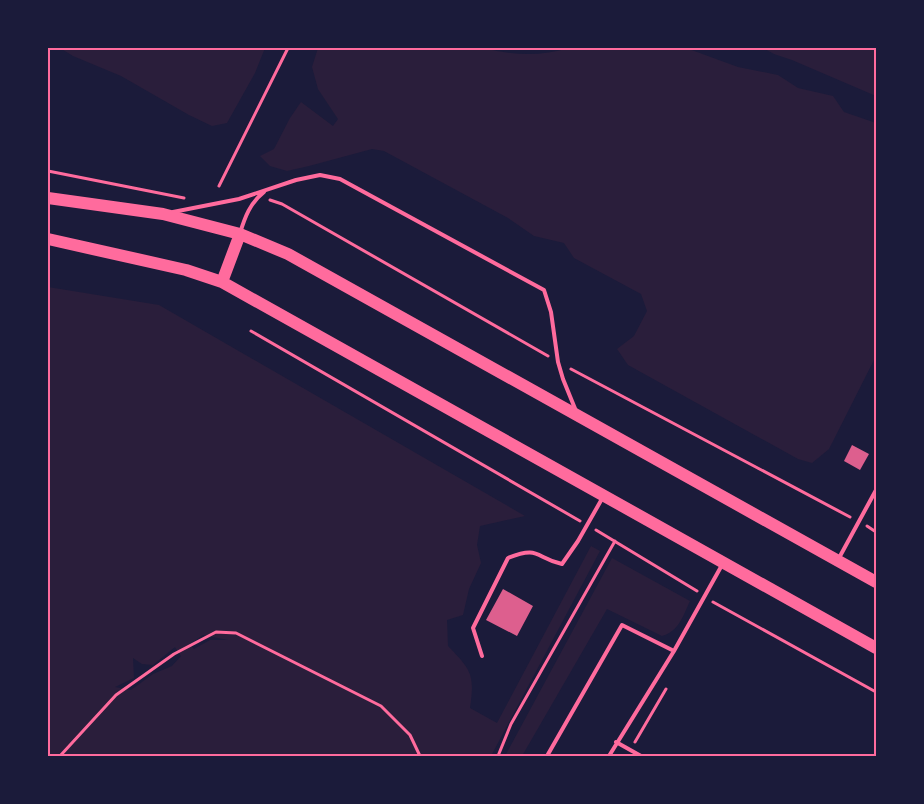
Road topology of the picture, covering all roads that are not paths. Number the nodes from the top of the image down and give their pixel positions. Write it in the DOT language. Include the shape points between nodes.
graph roads {
  1 [pos="268,189"];
  2 [pos="48,198"];
  3 [pos="163,214"];
  4 [pos="240,234"];
  5 [pos="48,239"];
  6 [pos="222,282"];
  7 [pos="578,415"];
  8 [pos="876,490"];
  9 [pos="604,496"];
  10 [pos="838,560"];
  11 [pos="724,562"];
  12 [pos="876,582"];
  13 [pos="876,648"];
  14 [pos="674,651"];
  15 [pos="482,656"];
  16 [pos="616,742"];
  17 [pos="547,756"];
  18 [pos="609,756"];
  19 [pos="641,756"];
  1 -- 3 [label="lane" via="239,199"];
  1 -- 4 [label="lane" via="255,199"];
  1 -- 7 [label="lane" via="320,175 340,179 544,290 551,312 558,362"];
  2 -- 3 [label="main road"];
  3 -- 4 [label="main road"];
  4 -- 6 [label="main road"];
  4 -- 7 [label="main road" via="296,258"];
  5 -- 6 [label="main road" via="186,270"];
  6 -- 9 [label="main road"];
  7 -- 10 [label="main road"];
  8 -- 10 [label="lane"];
  9 -- 11 [label="main road"];
  9 -- 15 [label="lane" via="562,564 533,551 508,558 473,628"];
  10 -- 12 [label="main road"];
  11 -- 13 [label="main road"];
  11 -- 14 [label="lane"];
  14 -- 16 [label="lane"];
  14 -- 17 [label="lane" via="622,625"];
  16 -- 18 [label="lane"];
  16 -- 19 [label="lane"];
}
